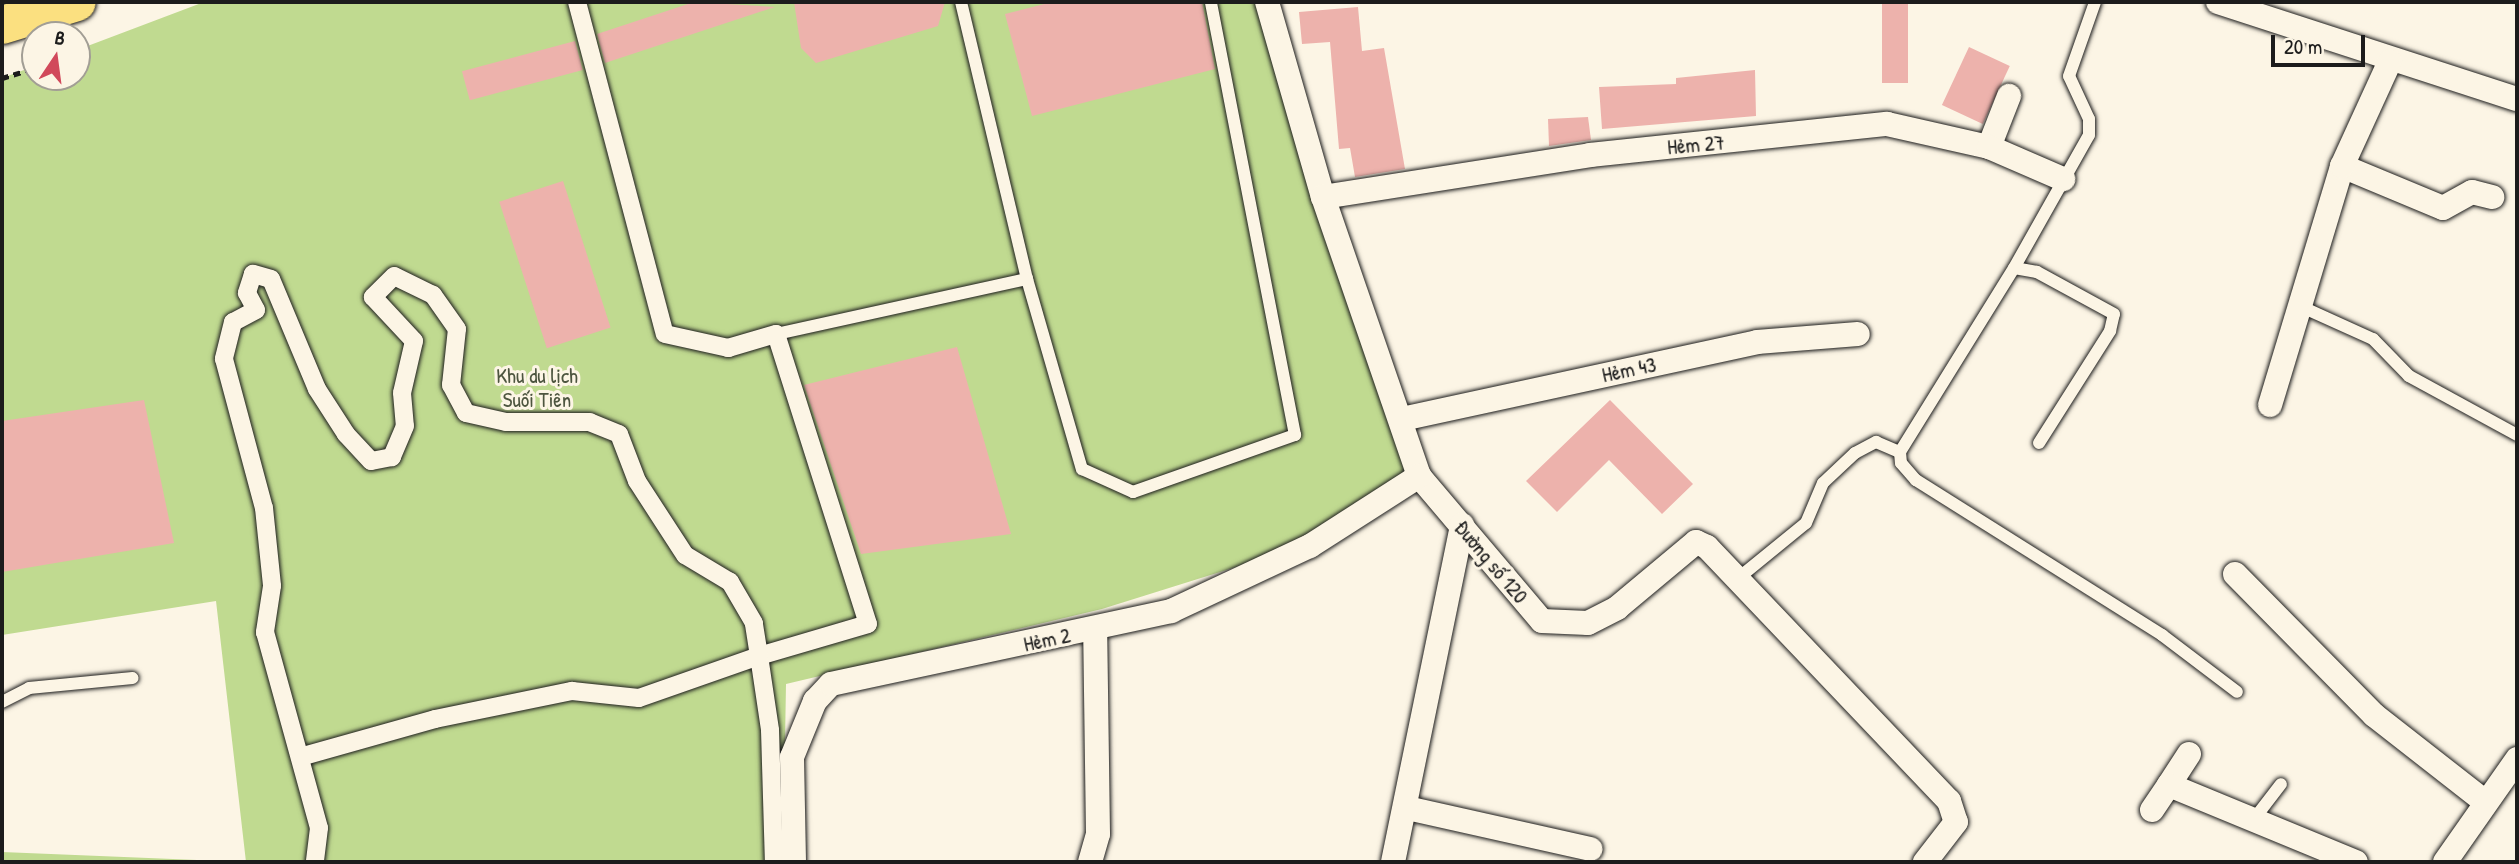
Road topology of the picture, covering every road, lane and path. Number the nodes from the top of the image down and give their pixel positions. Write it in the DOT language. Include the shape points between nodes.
graph roads {
  1 [pos="77,2"];
  2 [pos="578,2"];
  3 [pos="961,2"];
  4 [pos="1210,2"];
  5 [pos="1267,2"];
  6 [pos="2095,2"];
  7 [pos="2218,2"];
  8 [pos="2,25"];
  9 [pos="2390,61"];
  10 [pos="21,72"];
  11 [pos="2,78"];
  12 [pos="2009,96"];
  13 [pos="2517,99"];
  14 [pos="1989,147"];
  15 [pos="2342,166"];
  16 [pos="2063,179"];
  17 [pos="1323,197"];
  18 [pos="2492,197"];
  19 [pos="2014,268"];
  20 [pos="1027,279"];
  21 [pos="2302,307"];
  22 [pos="776,334"];
  23 [pos="1858,334"];
  24 [pos="2270,405"];
  25 [pos="1402,419"];
  26 [pos="2517,435"];
  27 [pos="2039,443"];
  28 [pos="1900,452"];
  29 [pos="1419,475"];
  30 [pos="1462,525"];
  31 [pos="2235,574"];
  32 [pos="1736,580"];
  33 [pos="1095,630"];
  34 [pos="759,656"];
  35 [pos="133,678"];
  36 [pos="2237,692"];
  37 [pos="2,702"];
  38 [pos="2189,754"];
  39 [pos="300,757"];
  40 [pos="2517,759"];
  41 [pos="2281,784"];
  42 [pos="2169,785"];
  43 [pos="2484,801"];
  44 [pos="1407,808"];
  45 [pos="2152,810"];
  46 [pos="2251,823"];
  47 [pos="1590,849"];
  48 [pos="315,862"];
  49 [pos="774,862"];
  50 [pos="794,862"];
  51 [pos="1090,862"];
  52 [pos="1392,862"];
  53 [pos="1925,862"];
  54 [pos="2356,862"];
  55 [pos="2445,862"];
  1 -- 8 [label="highway"];
  2 -- 22 [label="street" via="665,334 728,348"];
  3 -- 20 [label="lane"];
  4 -- 20 [label="lane" via="1295,435 1133,492 1083,469"];
  5 -- 17 [label="street, Đường số 120"];
  6 -- 16 [label="lane" via="2069,76 2089,118 2089,135"];
  7 -- 9 [label="street"];
  9 -- 13 [label="street" via="2418,64"];
  9 -- 15 [label="street"];
  10 -- 11 [label="path"];
  12 -- 14 [label="street"];
  14 -- 16 [label="street, Hẻm 27"];
  14 -- 17 [label="street, Hẻm 27" via="1887,124 1826,128 1590,155"];
  15 -- 18 [label="street" via="2442,208 2472,192"];
  15 -- 21 [label="street"];
  16 -- 19 [label="lane"];
  17 -- 25 [label="street, Đường số 120"];
  19 -- 27 [label="lane" via="2037,272 2114,314 2110,331"];
  19 -- 28 [label="lane"];
  20 -- 22 [label="lane"];
  21 -- 24 [label="street"];
  21 -- 26 [label="lane" via="2374,339 2409,376"];
  22 -- 34 [label="street" via="868,624"];
  23 -- 25 [label="street, Hẻm 43" via="1757,342"];
  25 -- 29 [label="street, Đường số 120"];
  28 -- 32 [label="lane" via="1876,442 1855,453 1823,483 1806,523"];
  28 -- 36 [label="lane" via="1916,480 2162,635"];
  29 -- 30 [label="street, Đường số 120"];
  29 -- 33 [label="street, Hẻm 2" via="1310,546 1171,611"];
  30 -- 32 [label="street, Đường số 120" via="1542,621 1588,623 1617,608 1696,542"];
  30 -- 44 [label="street"];
  31 -- 43 [label="street" via="2374,715"];
  32 -- 53 [label="street, Đường số 120" via="1949,801 1956,822"];
  33 -- 50 [label="street, Hẻm 2" via="831,684 814,701 792,757"];
  33 -- 51 [label="street" via="1098,834"];
  34 -- 39 [label="street" via="639,698 572,691 435,719"];
  34 -- 39 [label="street" via="754,623 730,582 685,555 637,481 619,434 590,422 506,422 466,413 451,386 457,329 433,295 394,276 373,297 414,341 402,393 405,426 392,457 371,461 317,389 271,279 253,274 247,293 256,310 233,322 224,359 264,508 272,586 265,632"];
  34 -- 49 [label="street" via="770,730"];
  35 -- 37 [label="lane" via="29,688"];
  38 -- 42 [label="street"];
  39 -- 48 [label="street" via="319,828"];
  40 -- 43 [label="street"];
  41 -- 46 [label="lane"];
  42 -- 45 [label="street"];
  42 -- 46 [label="street"];
  43 -- 55 [label="street"];
  44 -- 47 [label="street"];
  44 -- 52 [label="street"];
  46 -- 54 [label="street" via="2311,840"];
}
